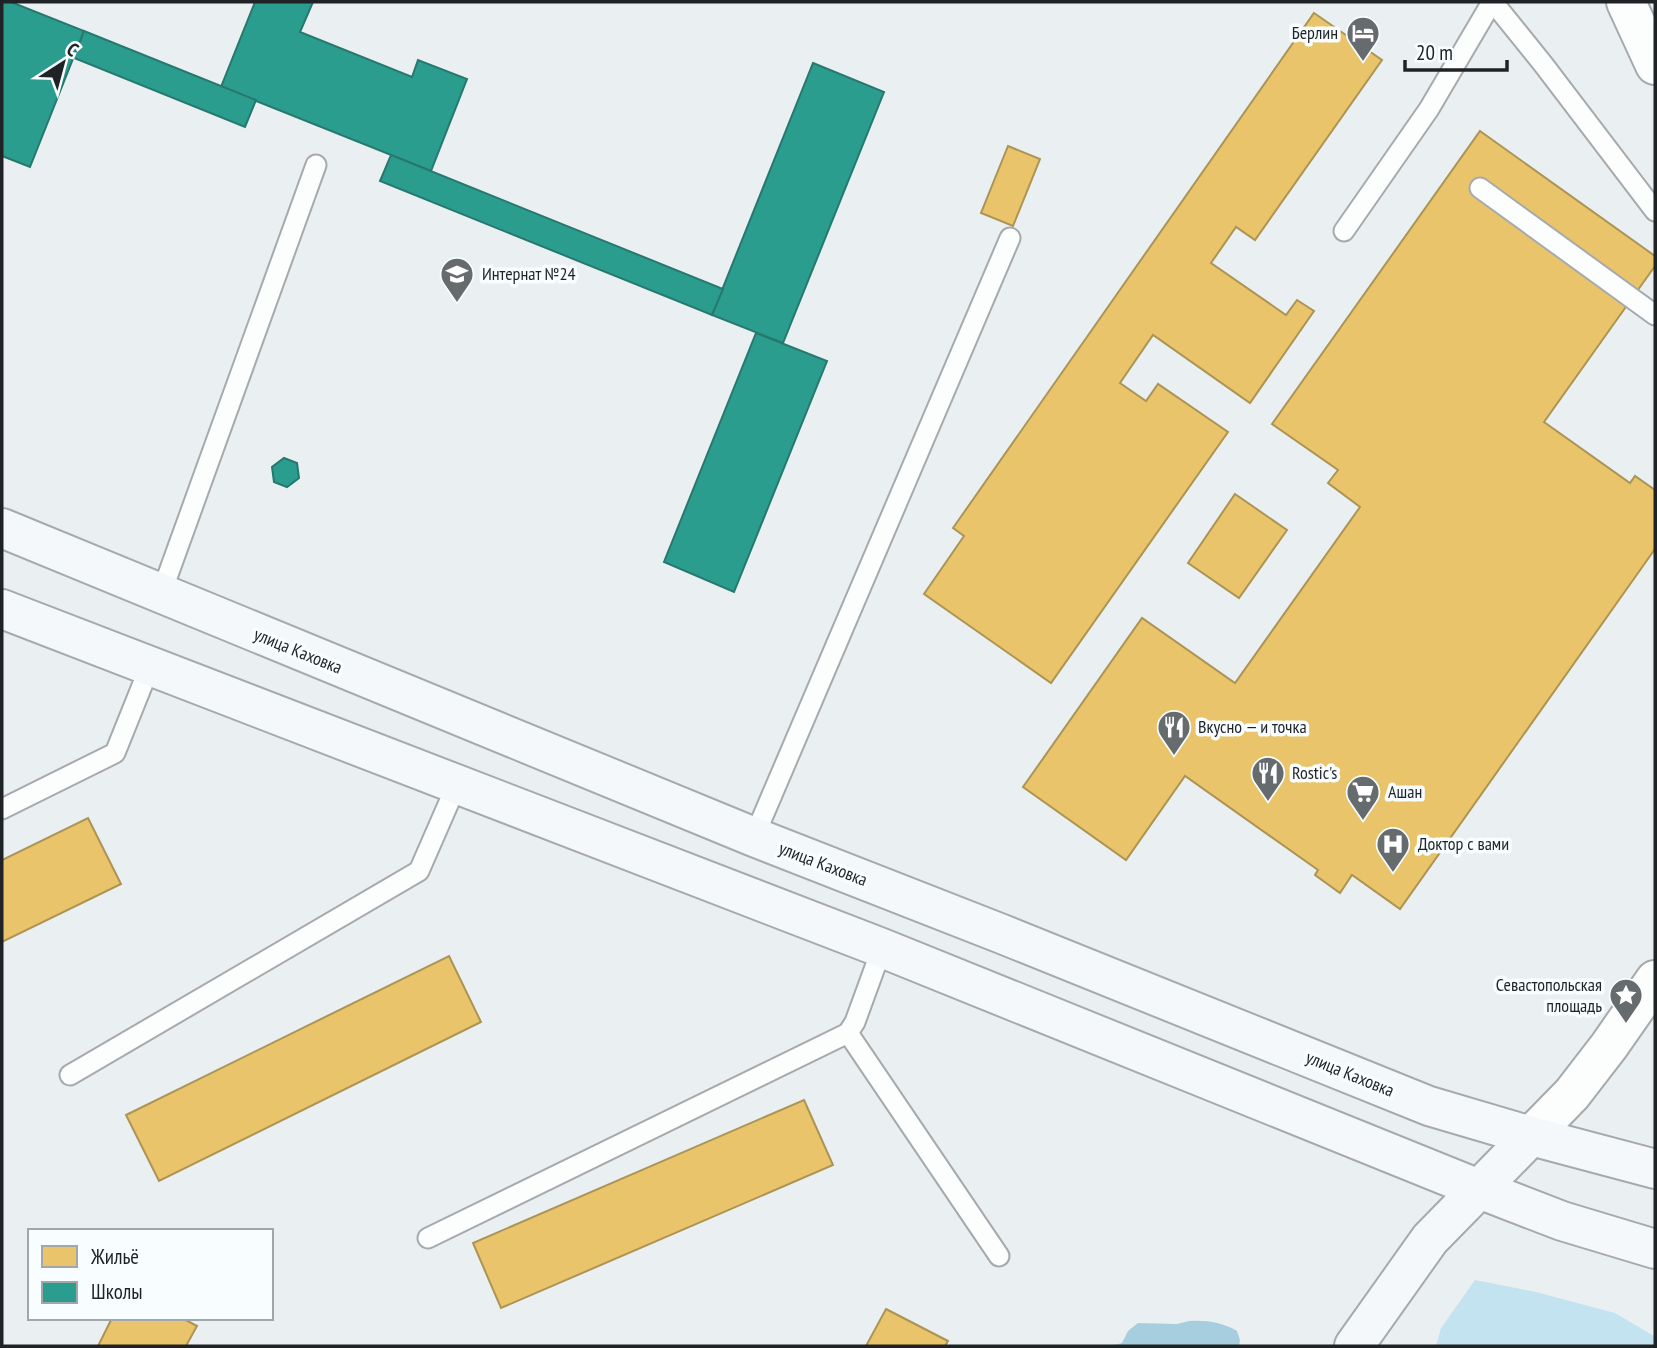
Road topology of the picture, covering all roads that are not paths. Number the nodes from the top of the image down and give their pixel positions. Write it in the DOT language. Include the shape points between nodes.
graph roads {
  1 [pos="1493,2"];
  2 [pos="1626,2"];
  3 [pos="1655,65"];
  4 [pos="316,165"];
  5 [pos="1480,188"];
  6 [pos="1655,211"];
  7 [pos="1344,231"];
  8 [pos="1010,238"];
  9 [pos="1655,315"];
  10 [pos="2,528"];
  11 [pos="161,594"];
  12 [pos="2,609"];
  13 [pos="150,666"];
  14 [pos="457,784"];
  15 [pos="2,809"];
  16 [pos="754,837"];
  17 [pos="882,948"];
  18 [pos="1655,980"];
  19 [pos="848,1033"];
  20 [pos="70,1075"];
  21 [pos="1531,1136"];
  22 [pos="1655,1169"];
  23 [pos="1479,1189"];
  24 [pos="428,1238"];
  25 [pos="1655,1249"];
  26 [pos="999,1256"];
  27 [pos="1354,1346"];
  1 -- 6 [label="lane"];
  1 -- 7 [label="lane" via="1429,109"];
  2 -- 3 [label="street"];
  4 -- 11 [label="lane"];
  5 -- 9 [label="lane"];
  8 -- 16 [label="lane"];
  10 -- 11 [label="main road, улица Каховка"];
  11 -- 16 [label="main road, улица Каховка"];
  12 -- 13 [label="main road"];
  13 -- 14 [label="main road"];
  13 -- 15 [label="lane" via="115,753"];
  14 -- 17 [label="main road"];
  14 -- 20 [label="lane" via="419,871"];
  16 -- 21 [label="main road, улица Каховка" via="1429,1106"];
  17 -- 19 [label="lane"];
  17 -- 23 [label="main road"];
  18 -- 21 [label="street" via="1572,1094"];
  19 -- 24 [label="lane"];
  19 -- 26 [label="lane"];
  21 -- 22 [label="main road, улица Каховка"];
  21 -- 23 [label="main road"];
  23 -- 25 [label="main road" via="1562,1221"];
  23 -- 27 [label="main road" via="1430,1239"];
}
